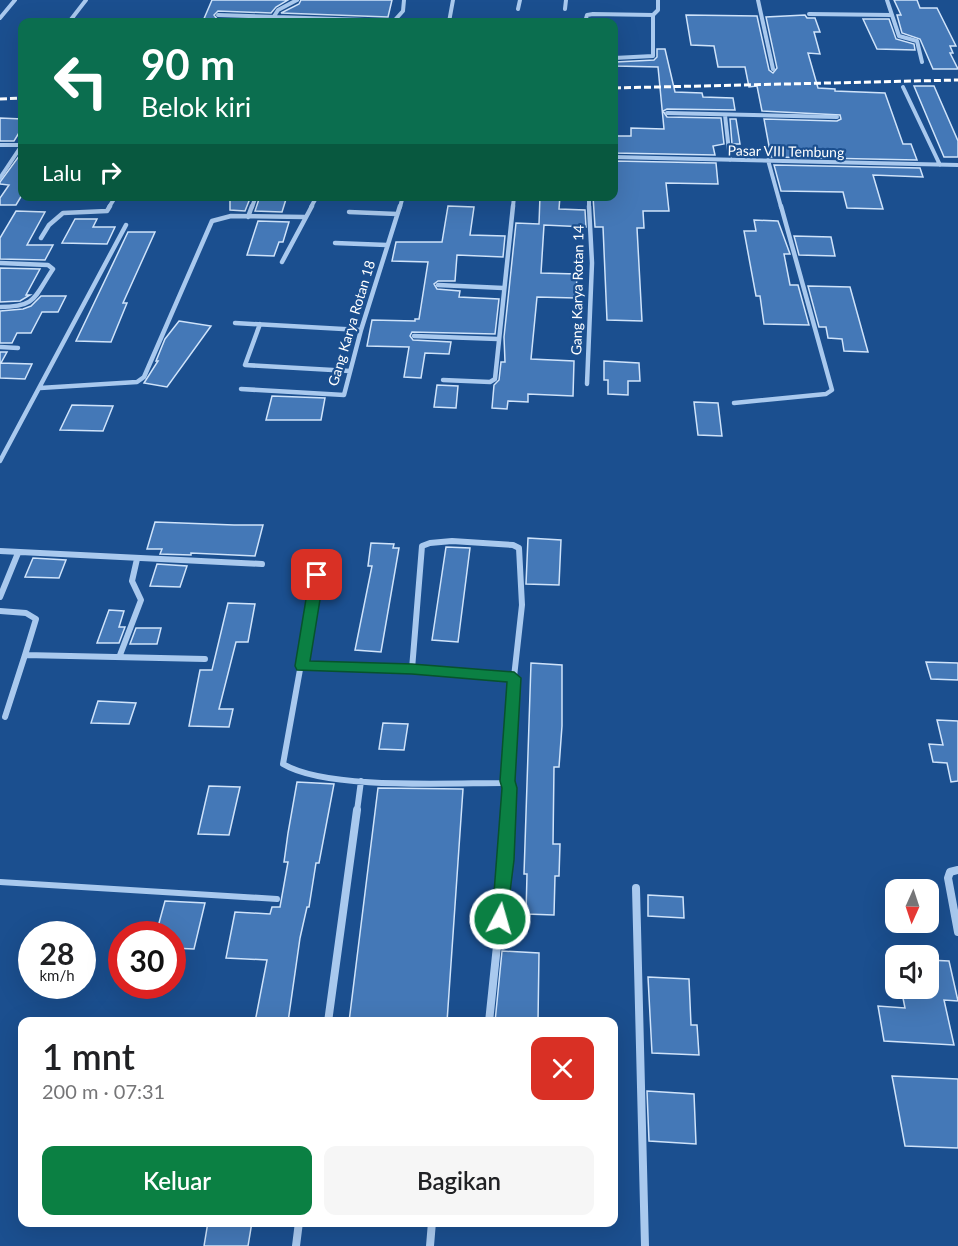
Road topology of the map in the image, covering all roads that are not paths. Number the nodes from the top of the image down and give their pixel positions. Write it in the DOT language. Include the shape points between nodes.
graph roads {
  1 [pos="15,0"];
  2 [pos="86,0"];
  3 [pos="297,0"];
  4 [pos="404,0"];
  5 [pos="453,0"];
  6 [pos="520,0"];
  7 [pos="566,0"];
  8 [pos="658,0"];
  9 [pos="758,0"];
  10 [pos="888,0"];
  11 [pos="518,9"];
  12 [pos="565,9"];
  13 [pos="809,14"];
  14 [pos="218,15"];
  15 [pos="229,15"];
  16 [pos="653,15"];
  17 [pos="891,15"];
  18 [pos="0,18"];
  19 [pos="72,18"];
  20 [pos="228,18"];
  21 [pos="273,18"];
  22 [pos="397,18"];
  23 [pos="450,18"];
  24 [pos="586,18"];
  25 [pos="618,58"];
  26 [pos="922,62"];
  27 [pos="773,69"];
  28 [pos="903,87"];
  29 [pos="667,113"];
  30 [pos="725,115"];
  31 [pos="837,117"];
  32 [pos="0,145"];
  33 [pos="18,145"];
  34 [pos="18,151"];
  35 [pos="618,157"];
  36 [pos="730,160"];
  37 [pos="768,160"];
  38 [pos="940,165"];
  39 [pos="958,165"];
  40 [pos="0,178"];
  41 [pos="113,201"];
  42 [pos="254,201"];
  43 [pos="314,201"];
  44 [pos="401,201"];
  45 [pos="513,201"];
  46 [pos="589,201"];
  47 [pos="349,212"];
  48 [pos="397,214"];
  49 [pos="248,216"];
  50 [pos="305,217"];
  51 [pos="126,225"];
  52 [pos="41,238"];
  53 [pos="335,243"];
  54 [pos="387,245"];
  55 [pos="282,262"];
  56 [pos="0,263"];
  57 [pos="438,285"];
  58 [pos="503,288"];
  59 [pos="0,307"];
  60 [pos="235,323"];
  61 [pos="260,324"];
  62 [pos="360,330"];
  63 [pos="414,336"];
  64 [pos="498,339"];
  65 [pos="0,347"];
  66 [pos="18,348"];
  67 [pos="350,371"];
  68 [pos="443,380"];
  69 [pos="587,384"];
  70 [pos="40,388"];
  71 [pos="241,389"];
  72 [pos="734,403"];
  73 [pos="0,461"];
  74 [pos="0,551"];
  75 [pos="18,553"];
  76 [pos="137,559"];
  77 [pos="262,564"];
  78 [pos="317,575"];
  79 [pos="0,597"];
  80 [pos="0,611"];
  81 [pos="120,655"];
  82 [pos="25,656"];
  83 [pos="205,659"];
  84 [pos="302,666"];
  85 [pos="412,669"];
  86 [pos="514,678"];
  87 [pos="5,717"];
  88 [pos="361,781"];
  89 [pos="507,781"];
  90 [pos="958,870"];
  91 [pos="0,882"];
  92 [pos="636,888"];
  93 [pos="277,899"];
  94 [pos="958,932"];
  95 [pos="329,1017"];
  96 [pos="490,1017"];
  97 [pos="298,1227"];
  98 [pos="432,1227"];
  99 [pos="296,1246"];
  100 [pos="430,1246"];
  101 [pos="645,1246"];
  1 -- 18 [label="street"];
  2 -- 19 [label="street"];
  3 -- 21 [label="street" via="278,10"];
  4 -- 22 [label="street" via="403,11"];
  5 -- 23 [label="street"];
  6 -- 11 [label="street"];
  7 -- 12 [label="street"];
  8 -- 16 [label="street" via="658,10"];
  9 -- 27 [label="street"];
  10 -- 17 [label="street"];
  13 -- 17 [label="street"];
  14 -- 15 [label="street"];
  15 -- 20 [label="street"];
  15 -- 21 [label="street"];
  16 -- 24 [label="street" via="593,14"];
  16 -- 25 [label="street" via="653,56"];
  17 -- 26 [label="street" via="899,36 917,40"];
  28 -- 38 [label="street"];
  29 -- 30 [label="street"];
  30 -- 31 [label="street"];
  30 -- 36 [label="street"];
  32 -- 33 [label="street"];
  34 -- 40 [label="street"];
  35 -- 36 [label="street, Pasar VIII Tembung"];
  36 -- 37 [label="street, Pasar VIII Tembung"];
  37 -- 38 [label="street, Pasar VIII Tembung"];
  37 -- 72 [label="street" via="832,390 826,394"];
  38 -- 39 [label="street, Pasar VIII Tembung"];
  41 -- 52 [label="street" via="108,211 66,211 56,215"];
  42 -- 49 [label="street"];
  43 -- 50 [label="street"];
  44 -- 48 [label="street, Gang Karya Rotan 18"];
  45 -- 58 [label="street"];
  46 -- 69 [label="street, Gang Karya Rotan 14" via="592,263"];
  47 -- 48 [label="street"];
  48 -- 54 [label="street, Gang Karya Rotan 18"];
  49 -- 50 [label="street"];
  49 -- 70 [label="street" via="220,217 208,225 144,376 137,382"];
  50 -- 55 [label="street"];
  51 -- 70 [label="street"];
  53 -- 54 [label="street"];
  54 -- 62 [label="street, Gang Karya Rotan 18"];
  56 -- 59 [label="street" via="48,265 53,269 31,302 21,307"];
  57 -- 58 [label="street"];
  58 -- 64 [label="street"];
  60 -- 61 [label="street"];
  61 -- 62 [label="street"];
  61 -- 67 [label="street" via="245,365"];
  62 -- 67 [label="street, Gang Karya Rotan 18"];
  63 -- 64 [label="street"];
  64 -- 68 [label="street" via="494,380"];
  65 -- 66 [label="street"];
  67 -- 71 [label="street, Gang Karya Rotan 18" via="344,395"];
  70 -- 73 [label="street"];
  74 -- 75 [label="street"];
  75 -- 76 [label="street"];
  75 -- 79 [label="street"];
  76 -- 77 [label="street"];
  76 -- 81 [label="street" via="132,582 140,591 141,600"];
  78 -- 84 [label="street"];
  80 -- 82 [label="street" via="26,613 36,619"];
  81 -- 82 [label="street"];
  81 -- 83 [label="street"];
  82 -- 87 [label="street"];
  84 -- 85 [label="street"];
  84 -- 88 [label="street" via="284,768 301,775"];
  85 -- 86 [label="street"];
  85 -- 86 [label="street" via="422,546 437,541 513,545 520,550 522,604"];
  86 -- 89 [label="street"];
  88 -- 89 [label="street"];
  88 -- 95 [label="street"];
  89 -- 96 [label="street" via="506,860"];
  90 -- 94 [label="street" via="949,874 948,884"];
  91 -- 93 [label="lane"];
  92 -- 101 [label="street"];
  97 -- 99 [label="street"];
  98 -- 100 [label="street"];
}
